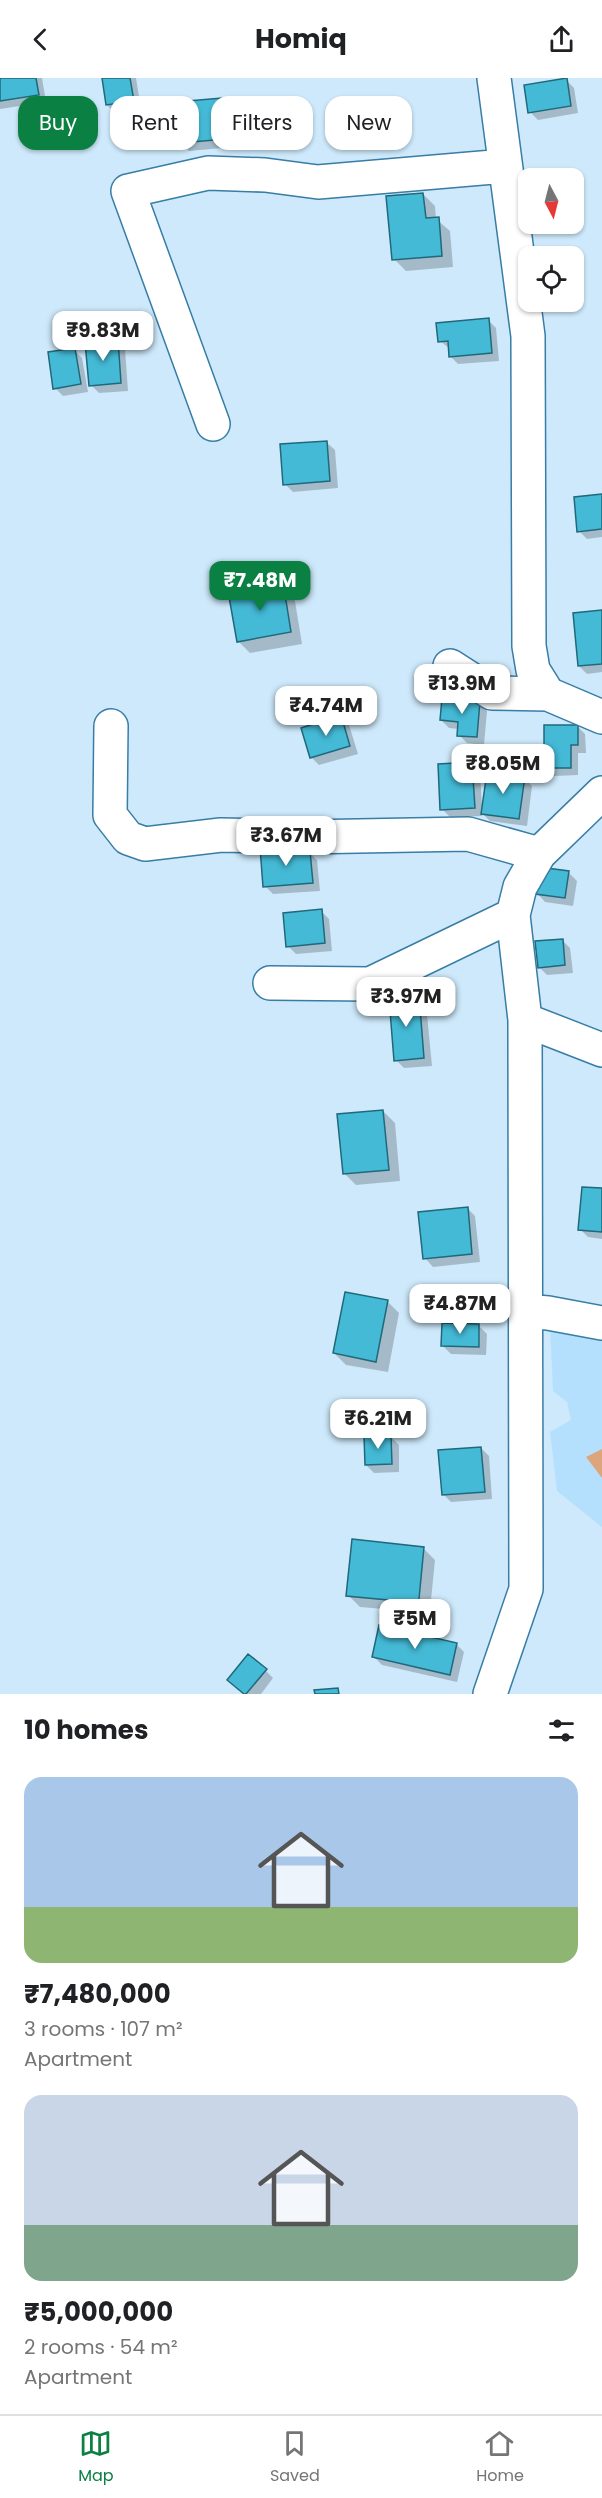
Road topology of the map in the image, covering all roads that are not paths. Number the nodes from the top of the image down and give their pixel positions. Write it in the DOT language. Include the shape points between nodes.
graph roads {
  1 [pos="494,78"];
  2 [pos="505,166"];
  3 [pos="213,424"];
  4 [pos="450,666"];
  5 [pos="548,694"];
  6 [pos="602,717"];
  7 [pos="111,726"];
  8 [pos="602,793"];
  9 [pos="539,854"];
  10 [pos="513,915"];
  11 [pos="270,983"];
  12 [pos="525,1020"];
  13 [pos="602,1050"];
  14 [pos="525,1311"];
  15 [pos="602,1323"];
  16 [pos="490,1694"];
  1 -- 2 [label="street"];
  2 -- 3 [label="street" via="318,182 208,173 128,191"];
  2 -- 5 [label="street" via="528,336 529,646 533,670"];
  4 -- 5 [label="street" via="492,693"];
  5 -- 6 [label="street"];
  7 -- 9 [label="street" via="110,815 128,838 145,844 221,835 468,834"];
  8 -- 9 [label="street"];
  9 -- 10 [label="street" via="520,886"];
  10 -- 11 [label="street" via="370,984"];
  10 -- 12 [label="street"];
  12 -- 13 [label="street"];
  12 -- 14 [label="street"];
  14 -- 15 [label="street"];
  14 -- 16 [label="street" via="526,1589"];
}
